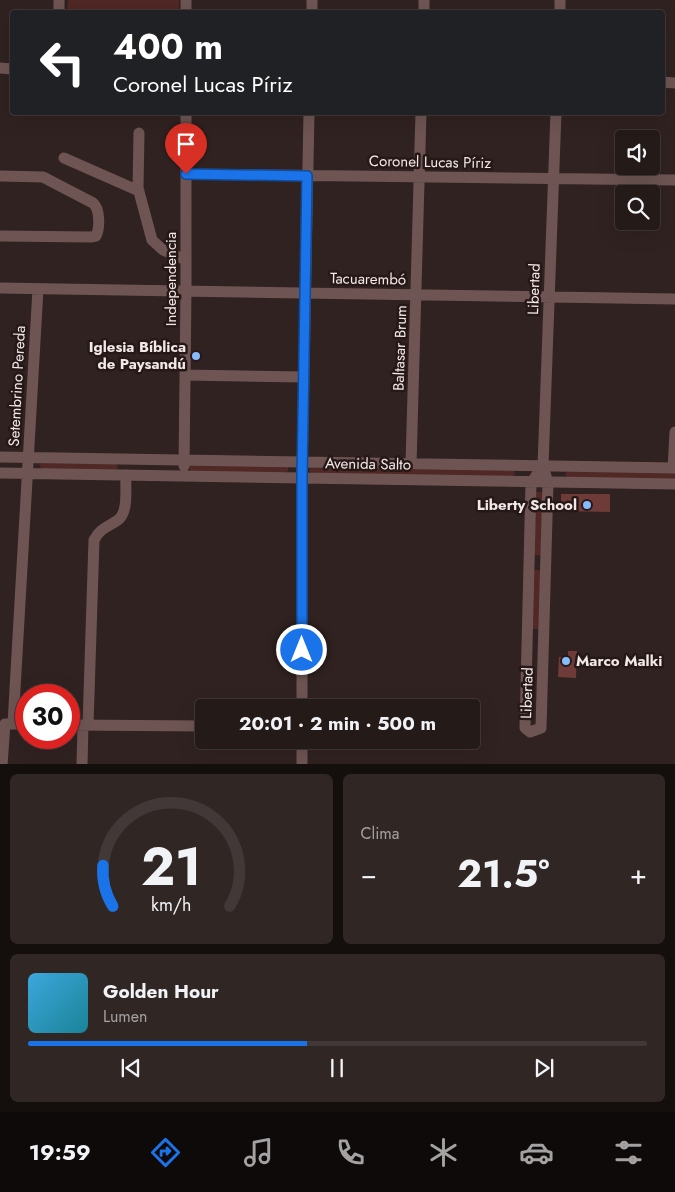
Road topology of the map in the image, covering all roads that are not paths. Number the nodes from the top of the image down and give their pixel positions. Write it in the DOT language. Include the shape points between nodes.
graph roads {
  1 [pos="186,115"];
  2 [pos="309,115"];
  3 [pos="422,115"];
  4 [pos="556,115"];
  5 [pos="139,133"];
  6 [pos="64,158"];
  7 [pos="186,174"];
  8 [pos="0,176"];
  9 [pos="307,176"];
  10 [pos="419,177"];
  11 [pos="553,178"];
  12 [pos="675,180"];
  13 [pos="139,191"];
  14 [pos="0,236"];
  15 [pos="186,260"];
  16 [pos="0,288"];
  17 [pos="38,289"];
  18 [pos="186,290"];
  19 [pos="306,293"];
  20 [pos="416,295"];
  21 [pos="549,297"];
  22 [pos="675,299"];
  23 [pos="185,375"];
  24 [pos="304,377"];
  25 [pos="675,432"];
  26 [pos="0,458"];
  27 [pos="28,458"];
  28 [pos="130,459"];
  29 [pos="184,460"];
  30 [pos="303,461"];
  31 [pos="411,464"];
  32 [pos="543,466"];
  33 [pos="674,468"];
  34 [pos="0,473"];
  35 [pos="27,473"];
  36 [pos="128,475"];
  37 [pos="184,476"];
  38 [pos="302,477"];
  39 [pos="531,483"];
  40 [pos="548,483"];
  41 [pos="675,484"];
  42 [pos="302,699"];
  43 [pos="6,724"];
  44 [pos="80,725"];
  45 [pos="86,725"];
  46 [pos="195,726"];
  47 [pos="302,749"];
  48 [pos="2,764"];
  49 [pos="82,764"];
  50 [pos="302,764"];
  1 -- 7 [label="street, Independencia"];
  2 -- 9 [label="street"];
  3 -- 10 [label="street, Baltasar Brum"];
  4 -- 11 [label="street, Libertad"];
  5 -- 13 [label="street"];
  6 -- 13 [label="street"];
  7 -- 9 [label="street, Coronel Lucas Píriz"];
  7 -- 15 [label="street, Independencia"];
  8 -- 14 [label="street" via="44,177 93,203 98,210 98,231 92,237"];
  9 -- 10 [label="street, Coronel Lucas Píriz"];
  9 -- 19 [label="street"];
  10 -- 11 [label="street, Coronel Lucas Píriz"];
  10 -- 20 [label="street, Baltasar Brum"];
  11 -- 12 [label="street, Coronel Lucas Píriz"];
  11 -- 21 [label="street, Libertad"];
  13 -- 15 [label="street" via="152,240 163,250"];
  15 -- 18 [label="street, Independencia"];
  16 -- 17 [label="street, Tacuarembó"];
  17 -- 18 [label="street, Tacuarembó"];
  17 -- 27 [label="street, Setembrino Pereda"];
  18 -- 19 [label="street, Tacuarembó"];
  18 -- 23 [label="street, Independencia"];
  19 -- 20 [label="street, Tacuarembó"];
  19 -- 24 [label="street"];
  20 -- 21 [label="street, Tacuarembó"];
  20 -- 31 [label="street, Baltasar Brum"];
  21 -- 22 [label="street, Tacuarembó"];
  21 -- 32 [label="street, Libertad"];
  23 -- 24 [label="street"];
  23 -- 29 [label="street, Independencia"];
  24 -- 30 [label="street"];
  25 -- 33 [label="street"];
  26 -- 27 [label="street, Avenida Salto"];
  27 -- 28 [label="street, Avenida Salto"];
  27 -- 35 [label="street, Setembrino Pereda"];
  28 -- 29 [label="street, Avenida Salto"];
  28 -- 36 [label="street"];
  29 -- 30 [label="street, Avenida Salto"];
  29 -- 37 [label="street, Independencia"];
  30 -- 31 [label="street, Avenida Salto"];
  30 -- 38 [label="street"];
  31 -- 32 [label="street, Avenida Salto"];
  32 -- 33 [label="street, Avenida Salto"];
  32 -- 39 [label="street"];
  32 -- 40 [label="street, Libertad"];
  34 -- 35 [label="street, Avenida Salto"];
  35 -- 36 [label="street, Avenida Salto"];
  35 -- 43 [label="street, Setembrino Pereda"];
  36 -- 37 [label="street, Avenida Salto"];
  36 -- 45 [label="street" via="124,512 119,520 102,528 94,540"];
  37 -- 38 [label="street, Avenida Salto"];
  38 -- 39 [label="street, Avenida Salto"];
  38 -- 42 [label="street"];
  39 -- 40 [label="street, Avenida Salto"];
  39 -- 40 [label="street, Libertad" via="525,728 530,732 541,728"];
  40 -- 41 [label="street, Avenida Salto"];
  43 -- 48 [label="street, Setembrino Pereda"];
  44 -- 45 [label="street"];
  45 -- 46 [label="street"];
  45 -- 49 [label="street"];
  47 -- 50 [label="street"];
}
